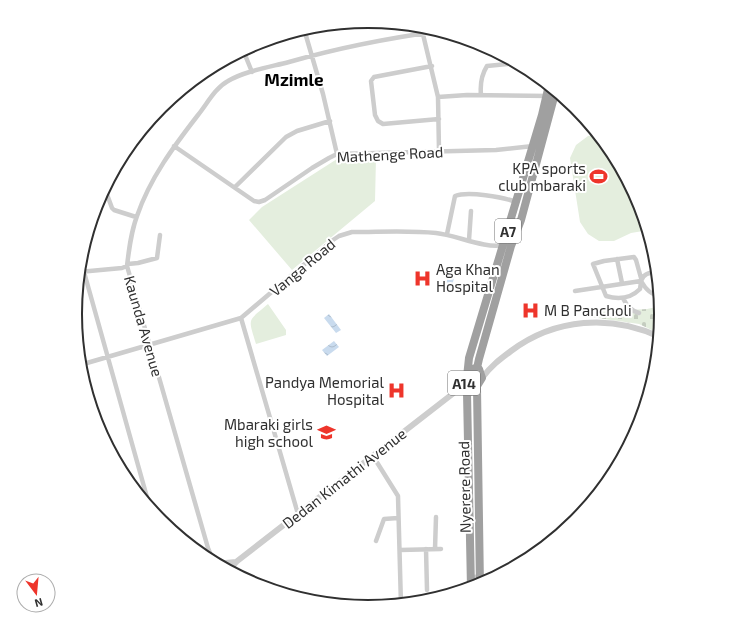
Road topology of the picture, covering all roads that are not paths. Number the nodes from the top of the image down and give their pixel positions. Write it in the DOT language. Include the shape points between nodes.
graph roads {
  1 [pos="421,33"];
  2 [pos="422,33"];
  3 [pos="306,36"];
  4 [pos="311,55"];
  5 [pos="246,56"];
  6 [pos="508,64"];
  7 [pos="432,66"];
  8 [pos="252,72"];
  9 [pos="552,94"];
  10 [pos="481,95"];
  11 [pos="438,96"];
  12 [pos="439,118"];
  13 [pos="330,121"];
  14 [pos="537,145"];
  15 [pos="174,146"];
  16 [pos="439,151"];
  17 [pos="337,154"];
  18 [pos="530,156"];
  19 [pos="235,187"];
  20 [pos="108,197"];
  21 [pos="516,202"];
  22 [pos="471,211"];
  23 [pos="136,217"];
  24 [pos="521,220"];
  25 [pos="447,234"];
  26 [pos="160,235"];
  27 [pos="469,240"];
  28 [pos="504,250"];
  29 [pos="617,259"];
  30 [pos="127,265"];
  31 [pos="85,272"];
  32 [pos="652,273"];
  33 [pos="84,278"];
  34 [pos="641,280"];
  35 [pos="622,283"];
  36 [pos="602,286"];
  37 [pos="575,291"];
  38 [pos="654,294"];
  39 [pos="623,298"];
  40 [pos="639,314"];
  41 [pos="241,318"];
  42 [pos="486,319"];
  43 [pos="654,335"];
  44 [pos="149,345"];
  45 [pos="108,357"];
  46 [pos="86,363"];
  47 [pos="490,366"];
  48 [pos="478,369"];
  49 [pos="482,378"];
  50 [pos="466,386"];
  51 [pos="476,388"];
  52 [pos="373,456"];
  53 [pos="469,468"];
  54 [pos="478,468"];
  55 [pos="469,478"];
  56 [pos="478,478"];
  57 [pos="146,494"];
  58 [pos="298,514"];
  59 [pos="436,517"];
  60 [pos="398,518"];
  61 [pos="376,541"];
  62 [pos="208,548"];
  63 [pos="426,549"];
  64 [pos="400,550"];
  65 [pos="208,553"];
  66 [pos="210,554"];
  67 [pos="236,562"];
  68 [pos="226,563"];
  69 [pos="232,567"];
  70 [pos="475,576"];
  71 [pos="484,576"];
  72 [pos="477,580"];
  73 [pos="474,581"];
  74 [pos="427,590"];
  75 [pos="401,599"];
  1 -- 4 [label="street, Kaunda Avenue"];
  2 -- 7 [label="street"];
  3 -- 4 [label="street"];
  4 -- 8 [label="street, Kaunda Avenue"];
  4 -- 13 [label="street"];
  5 -- 8 [label="street"];
  6 -- 10 [label="street" via="487,66 482,77"];
  7 -- 11 [label="street"];
  7 -- 12 [label="street" via="374,76 371,81 375,115 383,124"];
  8 -- 15 [label="street, Kaunda Avenue" via="228,81 217,90"];
  9 -- 10 [label="street"];
  9 -- 14 [label="highway, A7"];
  10 -- 11 [label="street"];
  11 -- 12 [label="street"];
  12 -- 16 [label="street"];
  13 -- 17 [label="street"];
  13 -- 19 [label="street" via="286,137"];
  14 -- 16 [label="street, Mathenge Road" via="496,150"];
  14 -- 18 [label="highway, A7"];
  14 -- 24 [label="highway, A7"];
  15 -- 19 [label="street, Mathenge Road"];
  15 -- 23 [label="street, Kaunda Avenue" via="157,171"];
  16 -- 17 [label="street, Mathenge Road"];
  17 -- 19 [label="street, Mathenge Road" via="259,202"];
  18 -- 21 [label="highway, A7"];
  18 -- 24 [label="highway"];
  20 -- 23 [label="street" via="114,210"];
  21 -- 25 [label="street" via="500,197 462,194 455,196"];
  21 -- 28 [label="highway, A7"];
  22 -- 27 [label="street"];
  23 -- 30 [label="street, Kaunda Avenue"];
  24 -- 28 [label="highway, A7"];
  25 -- 27 [label="street, Vanga Road"];
  25 -- 41 [label="street, Vanga Road" via="352,232 339,236"];
  26 -- 30 [label="street" via="157,258"];
  27 -- 28 [label="street, Vanga Road"];
  28 -- 42 [label="highway, A7"];
  29 -- 34 [label="street" via="634,257"];
  29 -- 35 [label="street"];
  29 -- 36 [label="street" via="593,264"];
  30 -- 31 [label="street" via="122,268"];
  30 -- 44 [label="street, Kaunda Avenue"];
  32 -- 34 [label="street"];
  33 -- 45 [label="street"];
  34 -- 35 [label="street"];
  34 -- 38 [label="street"];
  34 -- 39 [label="street" via="638,291"];
  35 -- 36 [label="street"];
  36 -- 37 [label="street"];
  36 -- 39 [label="street" via="606,296"];
  39 -- 40 [label="street" via="632,310"];
  41 -- 44 [label="street, Vanga Road"];
  41 -- 58 [label="street"];
  42 -- 48 [label="highway, A7"];
  42 -- 50 [label="highway, A7" via="469,358"];
  43 -- 47 [label="street" via="617,324 570,325 546,331 526,340"];
  44 -- 45 [label="street, Vanga Road"];
  44 -- 62 [label="street, Kaunda Avenue"];
  45 -- 46 [label="street, Vanga Road"];
  45 -- 57 [label="street"];
  47 -- 48 [label="street"];
  47 -- 49 [label="street"];
  48 -- 49 [label="highway, A14"];
  48 -- 50 [label="highway, A14" via="473,369"];
  49 -- 51 [label="highway, A14"];
  50 -- 51 [label="highway, A14" via="472,392"];
  50 -- 52 [label="street, Dedan Kimathi Avenue" via="452,394"];
  50 -- 53 [label="highway, Nyerere Road / A7"];
  51 -- 54 [label="highway, Nyerere Road / A7"];
  52 -- 58 [label="street, Dedan Kimathi Avenue"];
  52 -- 60 [label="street" via="396,491"];
  53 -- 54 [label="highway"];
  53 -- 55 [label="highway, Nyerere Road / A7"];
  54 -- 56 [label="highway, Nyerere Road / A7"];
  55 -- 56 [label="highway"];
  55 -- 70 [label="highway, Nyerere Road / A7"];
  56 -- 70 [label="highway, Nyerere Road / A7"];
  58 -- 67 [label="street, Dedan Kimathi Avenue"];
  59 -- 63 [label="street" via="438,549"];
  60 -- 61 [label="street" via="384,519"];
  60 -- 64 [label="street"];
  62 -- 65 [label="street"];
  62 -- 66 [label="street"];
  63 -- 64 [label="street"];
  63 -- 74 [label="street"];
  64 -- 75 [label="street"];
  67 -- 68 [label="street"];
  67 -- 69 [label="street, Dedan Kimathi Avenue"];
  70 -- 71 [label="street"];
  70 -- 72 [label="highway, Nyerere Road / A7"];
  70 -- 73 [label="highway, Nyerere Road / A7"];
}
